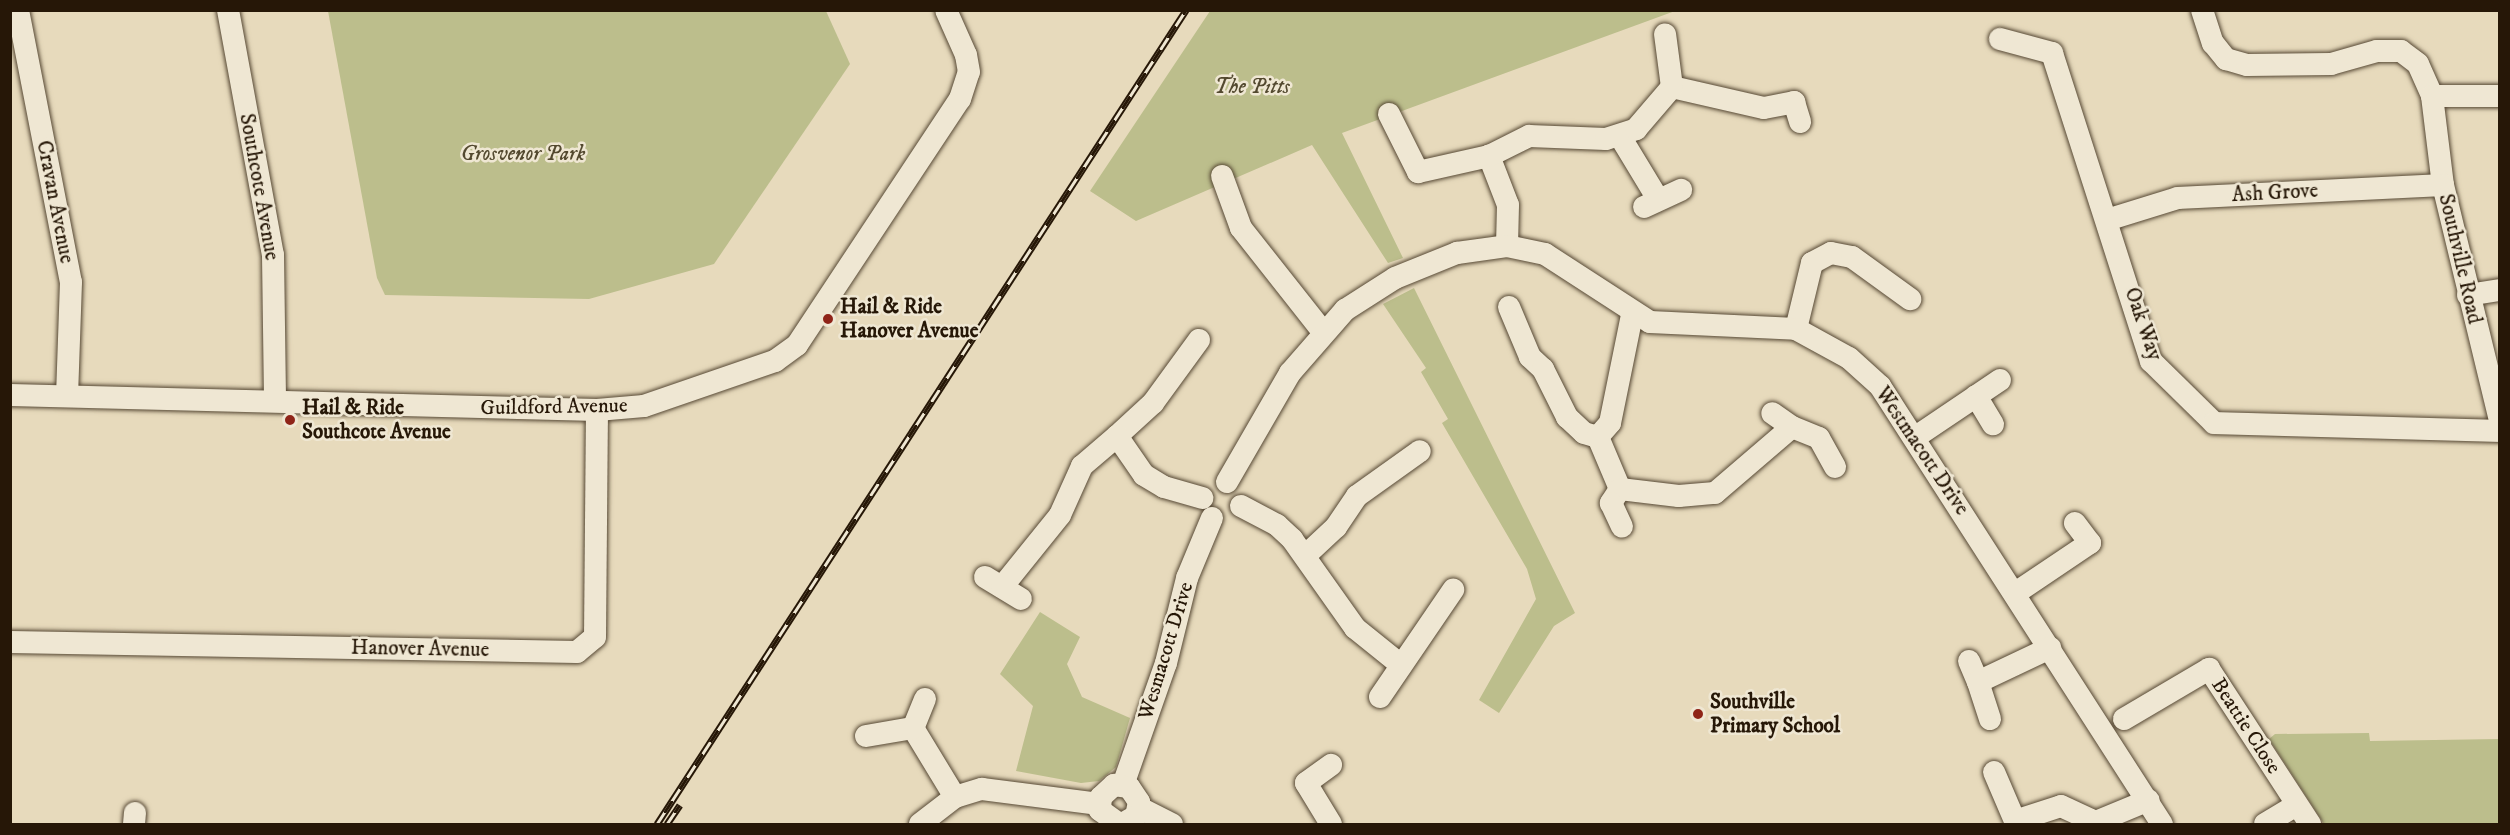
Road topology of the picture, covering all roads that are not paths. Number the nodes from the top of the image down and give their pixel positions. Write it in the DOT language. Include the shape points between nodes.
graph roads {
  1 [pos="18,10"];
  2 [pos="228,10"];
  3 [pos="946,10"];
  4 [pos="2202,10"];
  5 [pos="1665,34"];
  6 [pos="2000,39"];
  7 [pos="1672,87"];
  8 [pos="2432,96"];
  9 [pos="2499,96"];
  10 [pos="1797,102"];
  11 [pos="1389,114"];
  12 [pos="1621,138"];
  13 [pos="1489,156"];
  14 [pos="1221,176"];
  15 [pos="2443,185"];
  16 [pos="1681,190"];
  17 [pos="2110,219"];
  18 [pos="1508,246"];
  19 [pos="2499,290"];
  20 [pos="2468,295"];
  21 [pos="1910,299"];
  22 [pos="1509,307"];
  23 [pos="1632,315"];
  24 [pos="1796,329"];
  25 [pos="1323,332"];
  26 [pos="1199,340"];
  27 [pos="2000,380"];
  28 [pos="10,395"];
  29 [pos="67,396"];
  30 [pos="1976,396"];
  31 [pos="275,401"];
  32 [pos="597,410"];
  33 [pos="1772,413"];
  34 [pos="2499,420"];
  35 [pos="1993,424"];
  36 [pos="1792,427"];
  37 [pos="2499,431"];
  38 [pos="1117,436"];
  39 [pos="1917,436"];
  40 [pos="1598,437"];
  41 [pos="1420,451"];
  42 [pos="1835,467"];
  43 [pos="1227,482"];
  44 [pos="1620,489"];
  45 [pos="1202,498"];
  46 [pos="1240,506"];
  47 [pos="1212,518"];
  48 [pos="2075,523"];
  49 [pos="1622,527"];
  50 [pos="1306,555"];
  51 [pos="1003,588"];
  52 [pos="1453,590"];
  53 [pos="2017,592"];
  54 [pos="10,642"];
  55 [pos="2050,648"];
  56 [pos="1969,661"];
  57 [pos="1401,664"];
  58 [pos="1978,682"];
  59 [pos="1380,697"];
  60 [pos="925,699"];
  61 [pos="1990,719"];
  62 [pos="2124,719"];
  63 [pos="914,728"];
  64 [pos="866,736"];
  65 [pos="1331,765"];
  66 [pos="1994,772"];
  67 [pos="1123,785"];
  68 [pos="955,797"];
  69 [pos="2149,800"];
  70 [pos="1099,804"];
  71 [pos="2297,805"];
  72 [pos="1140,808"];
  73 [pos="2011,823"];
  74 [pos="1118,824"];
  75 [pos="920,825"];
  76 [pos="1172,825"];
  77 [pos="1331,825"];
  78 [pos="2162,825"];
  79 [pos="2265,825"];
  80 [pos="2310,825"];
  1 -- 29 [label="street, Cravan Avenue" via="71,282"];
  2 -- 31 [label="street, Southcote Avenue" via="273,255"];
  3 -- 32 [label="street, Guildford Avenue" via="969,72 960,99 796,345 775,361 644,406"];
  4 -- 8 [label="street, Southville Road" via="2213,42 2226,59 2247,65 2331,64 2378,51 2401,51 2418,64"];
  5 -- 7 [label="street" via="1672,59"];
  6 -- 17 [label="street, Oak Way" via="2052,53"];
  7 -- 10 [label="street" via="1764,108"];
  7 -- 12 [label="street" via="1654,113"];
  8 -- 9 [label="street"];
  8 -- 15 [label="street, Southville Road"];
  11 -- 13 [label="street" via="1421,180"];
  12 -- 13 [label="street" via="1529,136"];
  12 -- 16 [label="street" via="1651,203"];
  13 -- 18 [label="street" via="1508,205"];
  14 -- 25 [label="street" via="1241,228"];
  15 -- 17 [label="street, Ash Grove" via="2178,198"];
  15 -- 20 [label="street, Southville Road"];
  17 -- 37 [label="street, Oak Way" via="2151,360 2214,423"];
  18 -- 23 [label="street, Westmacott Drive" via="1545,254"];
  18 -- 25 [label="street, Westmacott Drive" via="1428,262 1345,310"];
  19 -- 20 [label="street"];
  20 -- 34 [label="street, Southville Road"];
  21 -- 24 [label="street" via="1852,257 1832,253 1812,263"];
  22 -- 40 [label="street" via="1530,357 1543,369 1567,417 1584,434"];
  23 -- 24 [label="street, Westmacott Drive" via="1650,322"];
  23 -- 40 [label="street" via="1610,423"];
  24 -- 39 [label="street, Westmacott Drive" via="1849,358 1880,386"];
  25 -- 43 [label="street, Westmacott Drive" via="1290,373"];
  26 -- 38 [label="street" via="1172,359 1153,403"];
  27 -- 30 [label="street"];
  28 -- 29 [label="street, Guildford Avenue"];
  29 -- 31 [label="street, Guildford Avenue"];
  30 -- 35 [label="street"];
  30 -- 39 [label="street"];
  31 -- 32 [label="street, Guildford Avenue"];
  32 -- 54 [label="street, Hanover Avenue" via="595,637 583,650"];
  33 -- 36 [label="street"];
  36 -- 42 [label="street" via="1820,438"];
  36 -- 44 [label="street" via="1715,493 1679,496"];
  38 -- 45 [label="street" via="1144,475 1164,487"];
  38 -- 51 [label="street" via="1082,466 1060,515"];
  39 -- 53 [label="street, Westmacott Drive"];
  40 -- 44 [label="street"];
  41 -- 50 [label="street" via="1356,496 1336,527"];
  43 -- 45 [label="street" via="1211,484"];
  43 -- 46 [label="street" via="1238,490"];
  44 -- 49 [label="street" via="1611,503"];
  45 -- 47 [label="street"];
  46 -- 47 [label="street" via="1227,520"];
  46 -- 50 [label="street" via="1277,525"];
  47 -- 67 [label="street, Wesmacott Drive" via="1187,578 1166,663"];
  48 -- 53 [label="street" via="2090,543"];
  50 -- 57 [label="street" via="1355,628"];
  52 -- 57 [label="street"];
  53 -- 55 [label="street, Westmacott Drive"];
  55 -- 58 [label="street"];
  55 -- 69 [label="street, Westmacott Drive"];
  56 -- 58 [label="street"];
  57 -- 59 [label="street"];
  58 -- 61 [label="street"];
  60 -- 63 [label="street"];
  62 -- 71 [label="street, Beattie Close" via="2210,669"];
  63 -- 64 [label="street"];
  63 -- 68 [label="street"];
  65 -- 77 [label="street" via="1303,779"];
  66 -- 73 [label="street"];
  67 -- 70 [label="street" via="1104,791"];
  67 -- 72 [label="street" via="1135,792"];
  68 -- 70 [label="street" via="1004,788"];
  68 -- 75 [label="street"];
  69 -- 73 [label="street" via="2096,822 2061,806"];
  69 -- 78 [label="street, Westmacott Drive"];
  70 -- 74 [label="street" via="1103,816"];
  71 -- 79 [label="street"];
  71 -- 80 [label="street, Beattie Close"];
  72 -- 74 [label="street"];
  72 -- 76 [label="street"];
}
